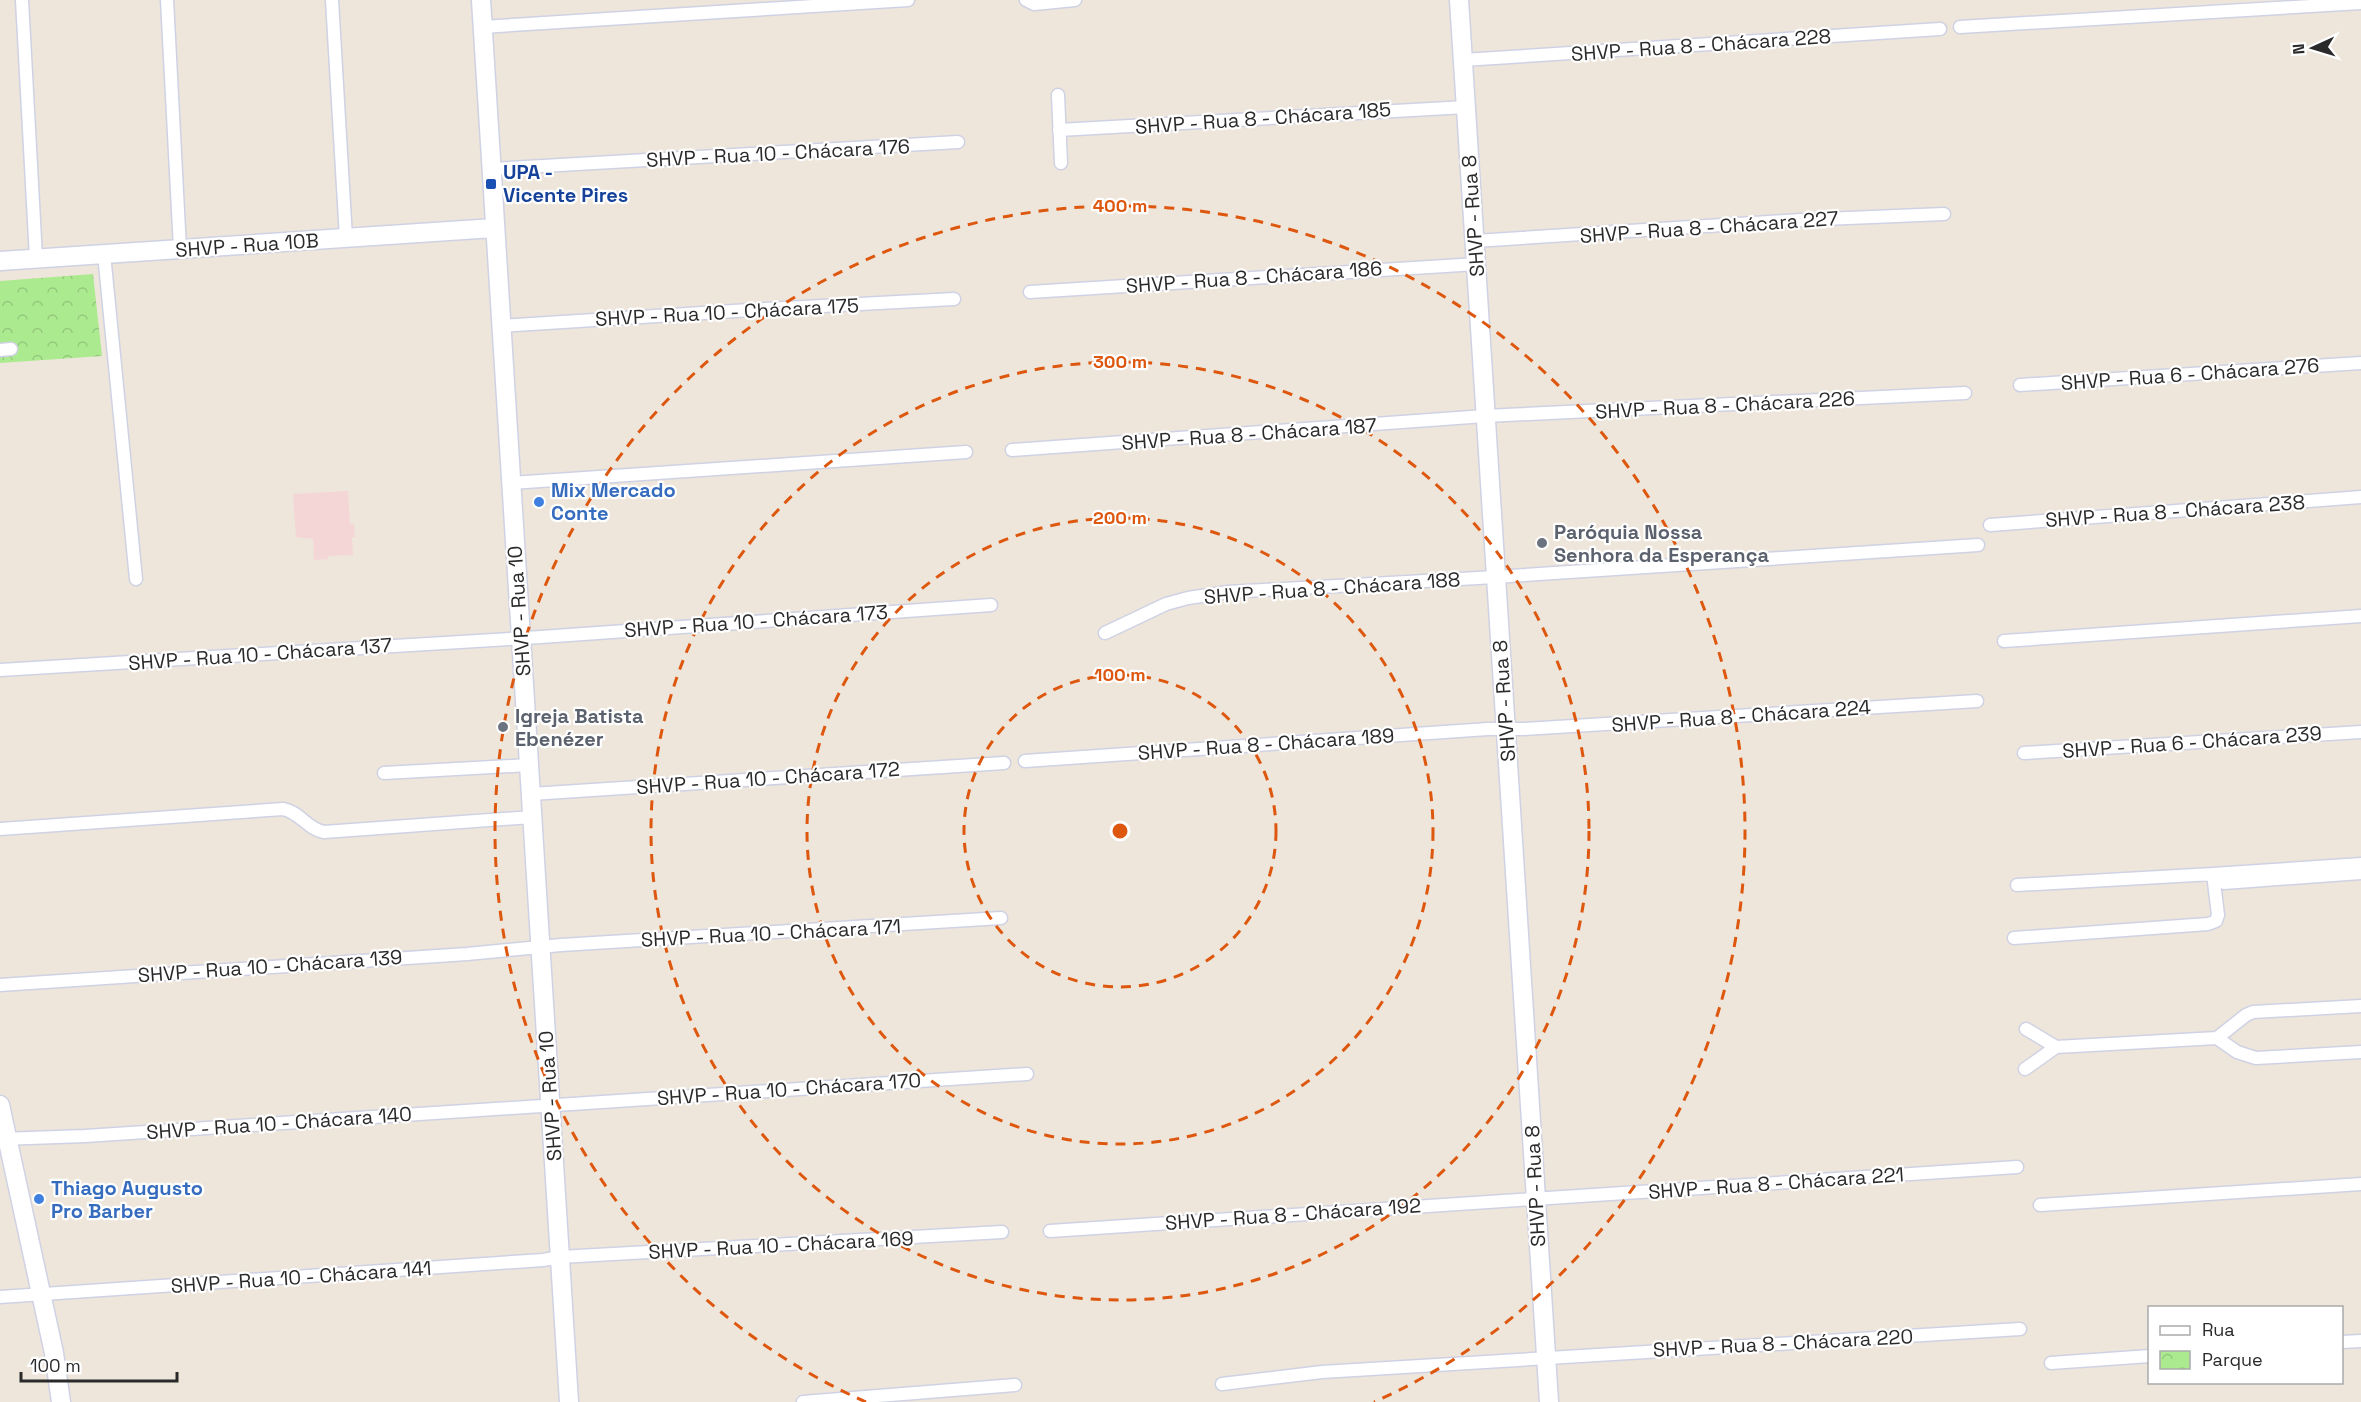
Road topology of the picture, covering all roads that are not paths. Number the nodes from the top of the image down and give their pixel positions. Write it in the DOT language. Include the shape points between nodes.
graph roads {
  1 [pos="22,0"];
  2 [pos="167,0"];
  3 [pos="332,0"];
  4 [pos="481,0"];
  5 [pos="908,0"];
  6 [pos="1026,0"];
  7 [pos="1076,0"];
  8 [pos="1459,0"];
  9 [pos="2361,3"];
  10 [pos="483,27"];
  11 [pos="1960,27"];
  12 [pos="1940,29"];
  13 [pos="1463,60"];
  14 [pos="1058,95"];
  15 [pos="1466,107"];
  16 [pos="1059,130"];
  17 [pos="958,142"];
  18 [pos="1061,163"];
  19 [pos="490,170"];
  20 [pos="1944,214"];
  21 [pos="494,228"];
  22 [pos="346,238"];
  23 [pos="1475,241"];
  24 [pos="180,249"];
  25 [pos="104,254"];
  26 [pos="36,258"];
  27 [pos="0,261"];
  28 [pos="1477,264"];
  29 [pos="1030,292"];
  30 [pos="954,299"];
  31 [pos="500,326"];
  32 [pos="2361,363"];
  33 [pos="2020,385"];
  34 [pos="1965,393"];
  35 [pos="1485,416"];
  36 [pos="1012,450"];
  37 [pos="966,452"];
  38 [pos="511,483"];
  39 [pos="2361,497"];
  40 [pos="1990,525"];
  41 [pos="1977,544"];
  42 [pos="1495,577"];
  43 [pos="136,579"];
  44 [pos="992,605"];
  45 [pos="2361,616"];
  46 [pos="1105,633"];
  47 [pos="520,638"];
  48 [pos="2004,641"];
  49 [pos="0,670"];
  50 [pos="1977,701"];
  51 [pos="1506,730"];
  52 [pos="2361,732"];
  53 [pos="2024,753"];
  54 [pos="1025,761"];
  55 [pos="1004,763"];
  56 [pos="529,765"];
  57 [pos="384,773"];
  58 [pos="531,794"];
  59 [pos="532,817"];
  60 [pos="0,829"];
  61 [pos="2361,864"];
  62 [pos="2361,873"];
  63 [pos="2213,874"];
  64 [pos="2224,883"];
  65 [pos="2017,885"];
  66 [pos="1001,918"];
  67 [pos="2014,938"];
  68 [pos="540,947"];
  69 [pos="0,985"];
  70 [pos="2361,1006"];
  71 [pos="2026,1029"];
  72 [pos="2217,1038"];
  73 [pos="2055,1047"];
  74 [pos="2361,1052"];
  75 [pos="2025,1069"];
  76 [pos="1027,1074"];
  77 [pos="0,1105"];
  78 [pos="550,1106"];
  79 [pos="4,1139"];
  80 [pos="2017,1167"];
  81 [pos="2361,1184"];
  82 [pos="1536,1197"];
  83 [pos="2040,1205"];
  84 [pos="1050,1231"];
  85 [pos="1002,1232"];
  86 [pos="560,1257"];
  87 [pos="41,1294"];
  88 [pos="0,1297"];
  89 [pos="2020,1329"];
  90 [pos="2361,1341"];
  91 [pos="2343,1342"];
  92 [pos="2148,1356"];
  93 [pos="1545,1358"];
  94 [pos="2050,1363"];
  95 [pos="1222,1384"];
  96 [pos="1015,1385"];
  97 [pos="61,1402"];
  98 [pos="569,1402"];
  99 [pos="804,1402"];
  100 [pos="1549,1402"];
  1 -- 26 [label="street"];
  2 -- 24 [label="street"];
  3 -- 22 [label="street"];
  4 -- 10 [label="street, SHVP - Rua 10"];
  5 -- 10 [label="street"];
  6 -- 7 [label="street" via="1034,4"];
  8 -- 13 [label="street, SHVP - Rua 8"];
  9 -- 11 [label="street"];
  10 -- 19 [label="street, SHVP - Rua 10"];
  12 -- 13 [label="street, SHVP - Rua 8 - Chácara 228"];
  13 -- 15 [label="street, SHVP - Rua 8"];
  14 -- 16 [label="street"];
  15 -- 16 [label="street, SHVP - Rua 8 - Chácara 185"];
  15 -- 23 [label="street, SHVP - Rua 8"];
  16 -- 18 [label="street"];
  17 -- 19 [label="street, SHVP - Rua 10 - Chácara 176"];
  19 -- 21 [label="street, SHVP - Rua 10"];
  20 -- 23 [label="street, SHVP - Rua 8 - Chácara 227"];
  21 -- 22 [label="street, SHVP - Rua 10B"];
  21 -- 31 [label="street, SHVP - Rua 10"];
  22 -- 24 [label="street, SHVP - Rua 10B"];
  23 -- 28 [label="street, SHVP - Rua 8"];
  24 -- 25 [label="street, SHVP - Rua 10B"];
  25 -- 26 [label="street, SHVP - Rua 10B"];
  25 -- 43 [label="street"];
  26 -- 27 [label="street, SHVP - Rua 10B"];
  28 -- 29 [label="street, SHVP - Rua 8 - Chácara 186"];
  28 -- 35 [label="street, SHVP - Rua 8"];
  30 -- 31 [label="street, SHVP - Rua 10 - Chácara 175"];
  31 -- 38 [label="street, SHVP - Rua 10"];
  32 -- 33 [label="street, SHVP - Rua 6 - Chácara 276"];
  34 -- 35 [label="street, SHVP - Rua 8 - Chácara 226"];
  35 -- 36 [label="street, SHVP - Rua 8 - Chácara 187"];
  35 -- 42 [label="street, SHVP - Rua 8"];
  37 -- 38 [label="street"];
  38 -- 47 [label="street, SHVP - Rua 10"];
  39 -- 40 [label="street, SHVP - Rua 8 - Chácara 238"];
  41 -- 42 [label="street, SHVP - Rua 8 - Chácara 188"];
  42 -- 46 [label="street, SHVP - Rua 8 - Chácara 188" via="1208,595 1166,604"];
  42 -- 51 [label="street, SHVP - Rua 8"];
  44 -- 47 [label="street, SHVP - Rua 10 - Chácara 173"];
  45 -- 48 [label="street"];
  47 -- 49 [label="street, SHVP - Rua 10 - Chácara 137"];
  47 -- 56 [label="street, SHVP - Rua 10"];
  50 -- 51 [label="street, SHVP - Rua 8 - Chácara 224"];
  51 -- 54 [label="street, SHVP - Rua 8 - Chácara 189"];
  51 -- 82 [label="street, SHVP - Rua 8"];
  52 -- 53 [label="street, SHVP - Rua 6 - Chácara 239"];
  55 -- 58 [label="street, SHVP - Rua 10 - Chácara 172"];
  56 -- 57 [label="street"];
  56 -- 58 [label="street, SHVP - Rua 10"];
  58 -- 59 [label="street, SHVP - Rua 10"];
  59 -- 60 [label="street" via="324,832 313,829 296,812 283,809"];
  59 -- 68 [label="street, SHVP - Rua 10"];
  61 -- 63 [label="street"];
  62 -- 64 [label="street"];
  63 -- 65 [label="street"];
  63 -- 67 [label="street" via="2218,915 2216,921 2208,924"];
  66 -- 68 [label="street, SHVP - Rua 10 - Chácara 171"];
  68 -- 69 [label="street, SHVP - Rua 10 - Chácara 139"];
  68 -- 78 [label="street, SHVP - Rua 10"];
  70 -- 72 [label="street" via="2253,1012"];
  71 -- 73 [label="street"];
  72 -- 73 [label="street"];
  72 -- 74 [label="street" via="2237,1052 2256,1058"];
  73 -- 75 [label="street"];
  76 -- 78 [label="street, SHVP - Rua 10 - Chácara 170"];
  77 -- 79 [label="street"];
  78 -- 79 [label="street, SHVP - Rua 10 - Chácara 140"];
  78 -- 86 [label="street, SHVP - Rua 10"];
  79 -- 87 [label="street"];
  80 -- 82 [label="street, SHVP - Rua 8 - Chácara 221"];
  81 -- 83 [label="street"];
  82 -- 84 [label="street, SHVP - Rua 8 - Chácara 192"];
  82 -- 93 [label="street, SHVP - Rua 8"];
  85 -- 86 [label="street, SHVP - Rua 10 - Chácara 169"];
  86 -- 87 [label="street, SHVP - Rua 10 - Chácara 141"];
  86 -- 98 [label="street, SHVP - Rua 10"];
  87 -- 88 [label="street, SHVP - Rua 10 - Chácara 141"];
  87 -- 97 [label="street"];
  89 -- 93 [label="street, SHVP - Rua 8 - Chácara 220"];
  90 -- 91 [label="street"];
  92 -- 94 [label="street"];
  93 -- 95 [label="street, SHVP - Rua 8 - Chácara 220" via="1322,1372"];
  93 -- 100 [label="street, SHVP - Rua 8"];
  96 -- 99 [label="street"];
}
